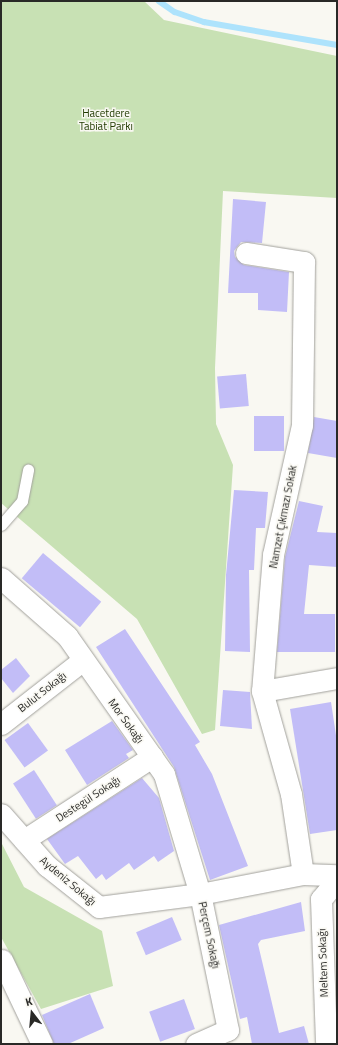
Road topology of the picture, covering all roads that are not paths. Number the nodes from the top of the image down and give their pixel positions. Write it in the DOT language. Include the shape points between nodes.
graph roads {
  1 [pos="246,253"];
  2 [pos="28,470"];
  3 [pos="1,525"];
  4 [pos="1,578"];
  5 [pos="83,660"];
  6 [pos="337,678"];
  7 [pos="262,691"];
  8 [pos="1,724"];
  9 [pos="152,757"];
  10 [pos="1,814"];
  11 [pos="24,840"];
  12 [pos="303,874"];
  13 [pos="337,875"];
  14 [pos="337,880"];
  15 [pos="200,894"];
  16 [pos="2,960"];
  17 [pos="337,1040"];
  18 [pos="42,1044"];
  19 [pos="196,1044"];
  1 -- 7 [label="street, Namzet Çıkmazı Sokak" via="304,262 302,425 273,555"];
  2 -- 3 [label="lane" via="22,501"];
  4 -- 5 [label="street, Mor Sokağı" via="68,636"];
  5 -- 8 [label="street, Bulut Sokağı"];
  5 -- 9 [label="street, Mor Sokağı"];
  6 -- 7 [label="street"];
  7 -- 12 [label="street, Namzet Çıkmazı Sokak" via="291,794"];
  9 -- 11 [label="street, Destegül Sokağı"];
  9 -- 15 [label="street, Mor Sokağı" via="164,774"];
  10 -- 11 [label="street, Aydeniz Sokağı"];
  11 -- 15 [label="street, Aydeniz Sokağı" via="47,866 99,907"];
  12 -- 13 [label="street, Perçem Sokağı"];
  12 -- 15 [label="street, Perçem Sokağı"];
  14 -- 17 [label="street, Meltem Sokağı" via="321,899 326,1040"];
  15 -- 19 [label="street, Perçem Sokağı" via="228,1030"];
  16 -- 18 [label="street"];
}
